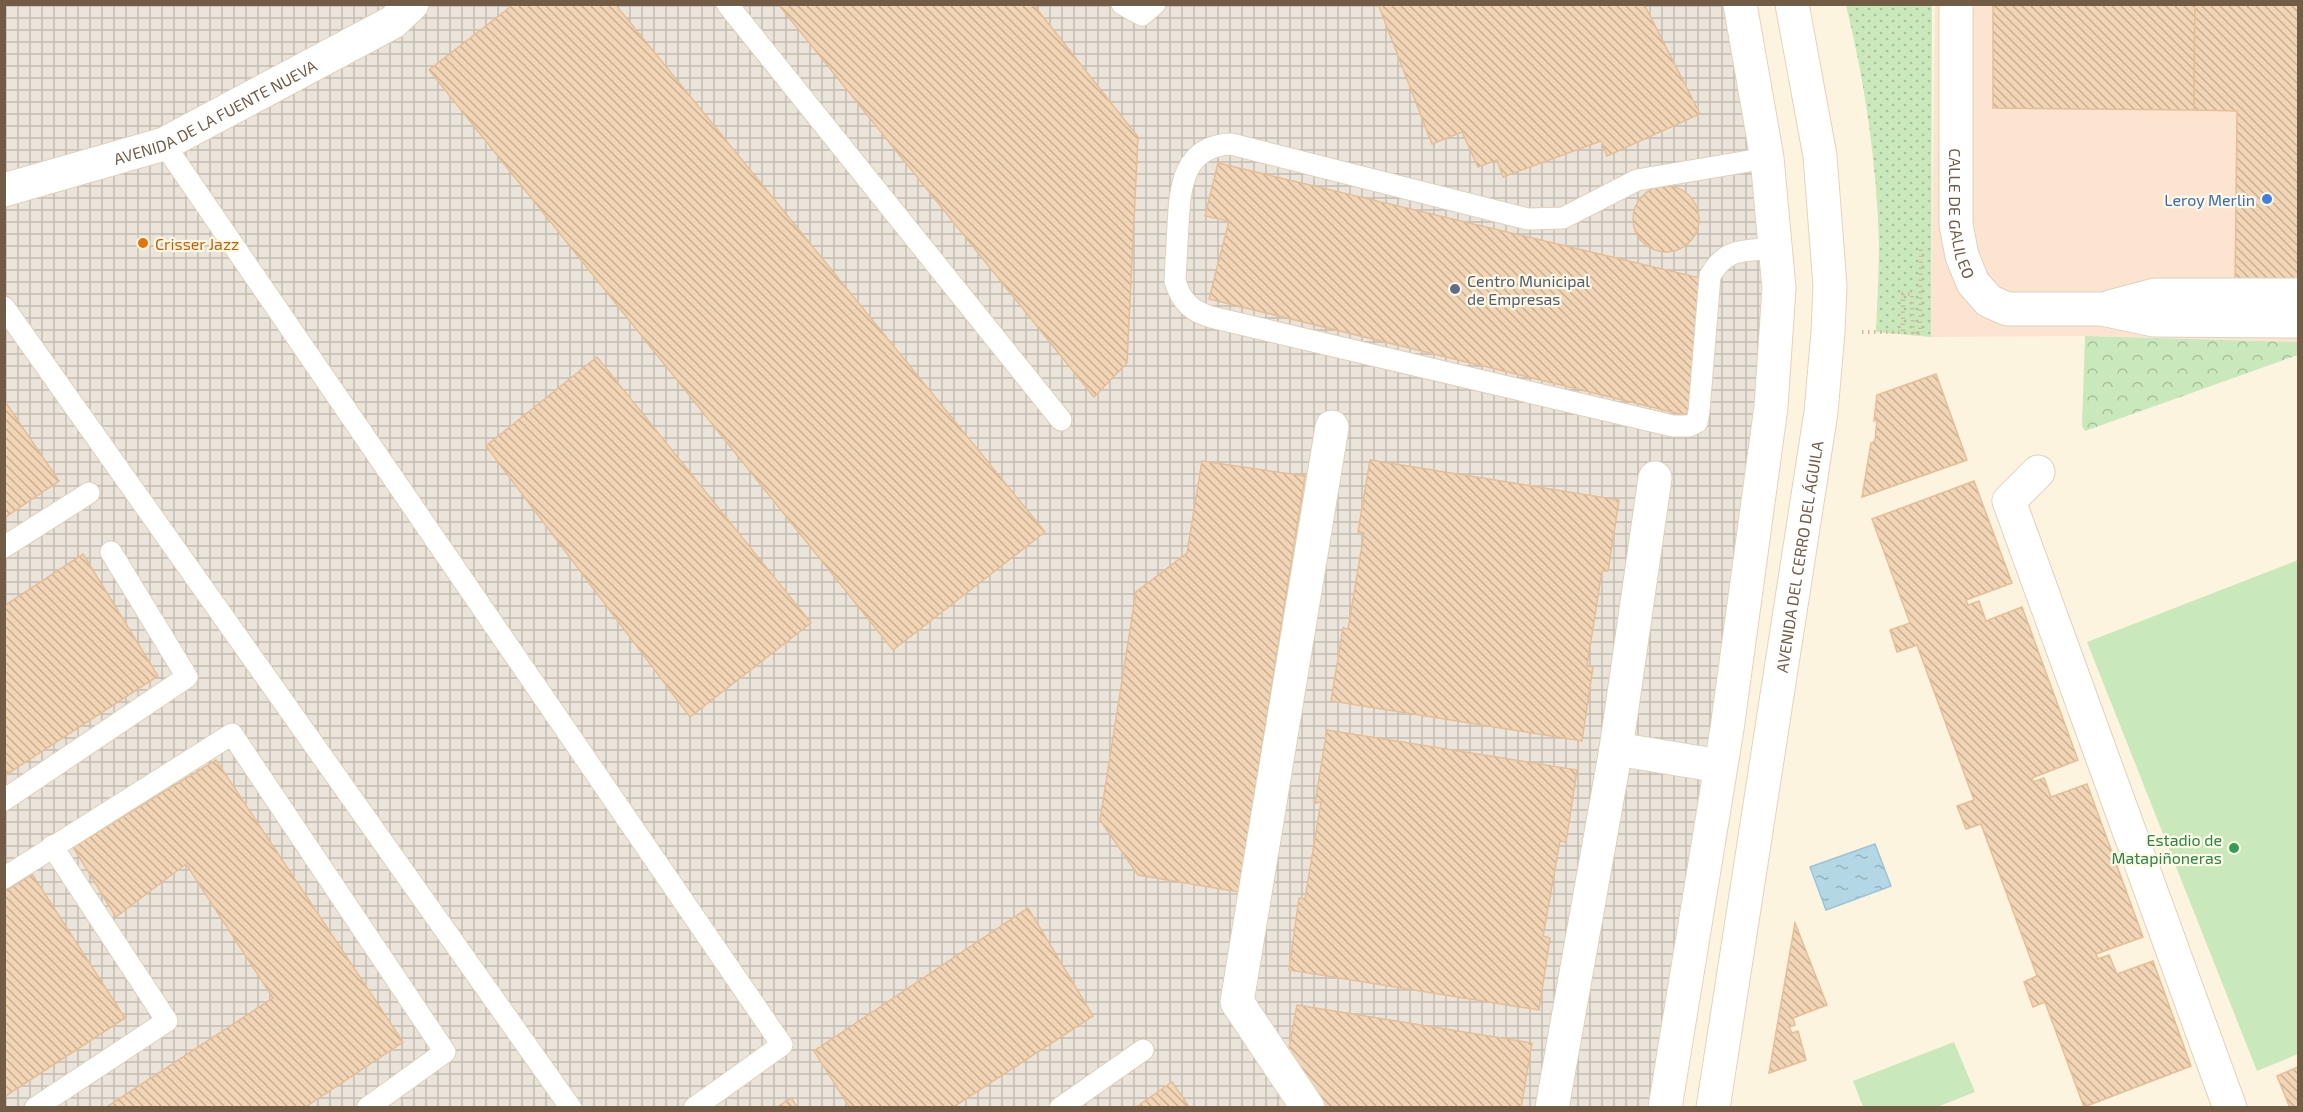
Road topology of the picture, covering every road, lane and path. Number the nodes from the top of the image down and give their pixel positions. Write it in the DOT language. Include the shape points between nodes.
graph roads {
  1 [pos="412,4"];
  2 [pos="727,4"];
  3 [pos="1122,4"];
  4 [pos="1155,4"];
  5 [pos="1740,4"];
  6 [pos="1792,4"];
  7 [pos="1956,4"];
  8 [pos="164,144"];
  9 [pos="1767,158"];
  10 [pos="4,190"];
  11 [pos="1921,239"];
  12 [pos="1775,248"];
  13 [pos="2298,295"];
  14 [pos="4,307"];
  15 [pos="2102,309"];
  16 [pos="2298,321"];
  17 [pos="1828,332"];
  18 [pos="1061,420"];
  19 [pos="1332,428"];
  20 [pos="2038,472"];
  21 [pos="1655,478"];
  22 [pos="89,493"];
  23 [pos="4,547"];
  24 [pos="111,552"];
  25 [pos="1616,749"];
  26 [pos="1720,766"];
  27 [pos="4,800"];
  28 [pos="52,846"];
  29 [pos="4,878"];
  30 [pos="1143,1050"];
  31 [pos="35,1107"];
  32 [pos="367,1107"];
  33 [pos="571,1107"];
  34 [pos="694,1107"];
  35 [pos="1060,1107"];
  36 [pos="1308,1107"];
  37 [pos="1552,1107"];
  38 [pos="1665,1107"];
  39 [pos="1713,1107"];
  40 [pos="2230,1107"];
  1 -- 8 [label="street, AVENIDA DE LA FUENTE NUEVA" via="393,22"];
  2 -- 18 [label="lane"];
  3 -- 4 [label="lane" via="1142,15"];
  5 -- 9 [label="street"];
  6 -- 17 [label="street, AVENIDA DEL CERRO DEL ÁGUILA" via="1820,156 1830,286"];
  7 -- 15 [label="street, CALLE DE GALILEO" via="1956,225 1973,283 1989,301 2007,309"];
  8 -- 10 [label="street, AVENIDA DE LA FUENTE NUEVA"];
  8 -- 34 [label="lane" via="782,1045"];
  9 -- 12 [label="street"];
  9 -- 12 [label="lane" via="1637,180 1563,218 1548,220 1528,219 1231,144 1216,144 1200,153 1185,173 1175,281 1187,305 1211,317 1673,426 1689,426 1697,422 1699,411 1710,276 1718,261 1731,253"];
  11 -- 17 [label="path" via="1920,333 1912,333 1912,294 1903,294 1903,332"];
  12 -- 26 [label="street" via="1779,288 1771,407"];
  13 -- 15 [label="street, CALLE DE GALILEO" via="2155,296"];
  14 -- 33 [label="lane"];
  15 -- 16 [label="street, CALLE DE GALILEO" via="2154,320"];
  17 -- 39 [label="street, AVENIDA DEL CERRO DEL ÁGUILA" via="1821,412"];
  19 -- 36 [label="street" via="1237,1002"];
  20 -- 40 [label="street" via="2009,501"];
  21 -- 25 [label="street"];
  22 -- 23 [label="lane"];
  24 -- 27 [label="lane" via="187,677"];
  25 -- 26 [label="street"];
  25 -- 37 [label="street"];
  26 -- 38 [label="street"];
  28 -- 29 [label="lane"];
  28 -- 31 [label="lane" via="167,1021"];
  28 -- 32 [label="lane" via="232,734 445,1052"];
  30 -- 35 [label="lane"];
}
